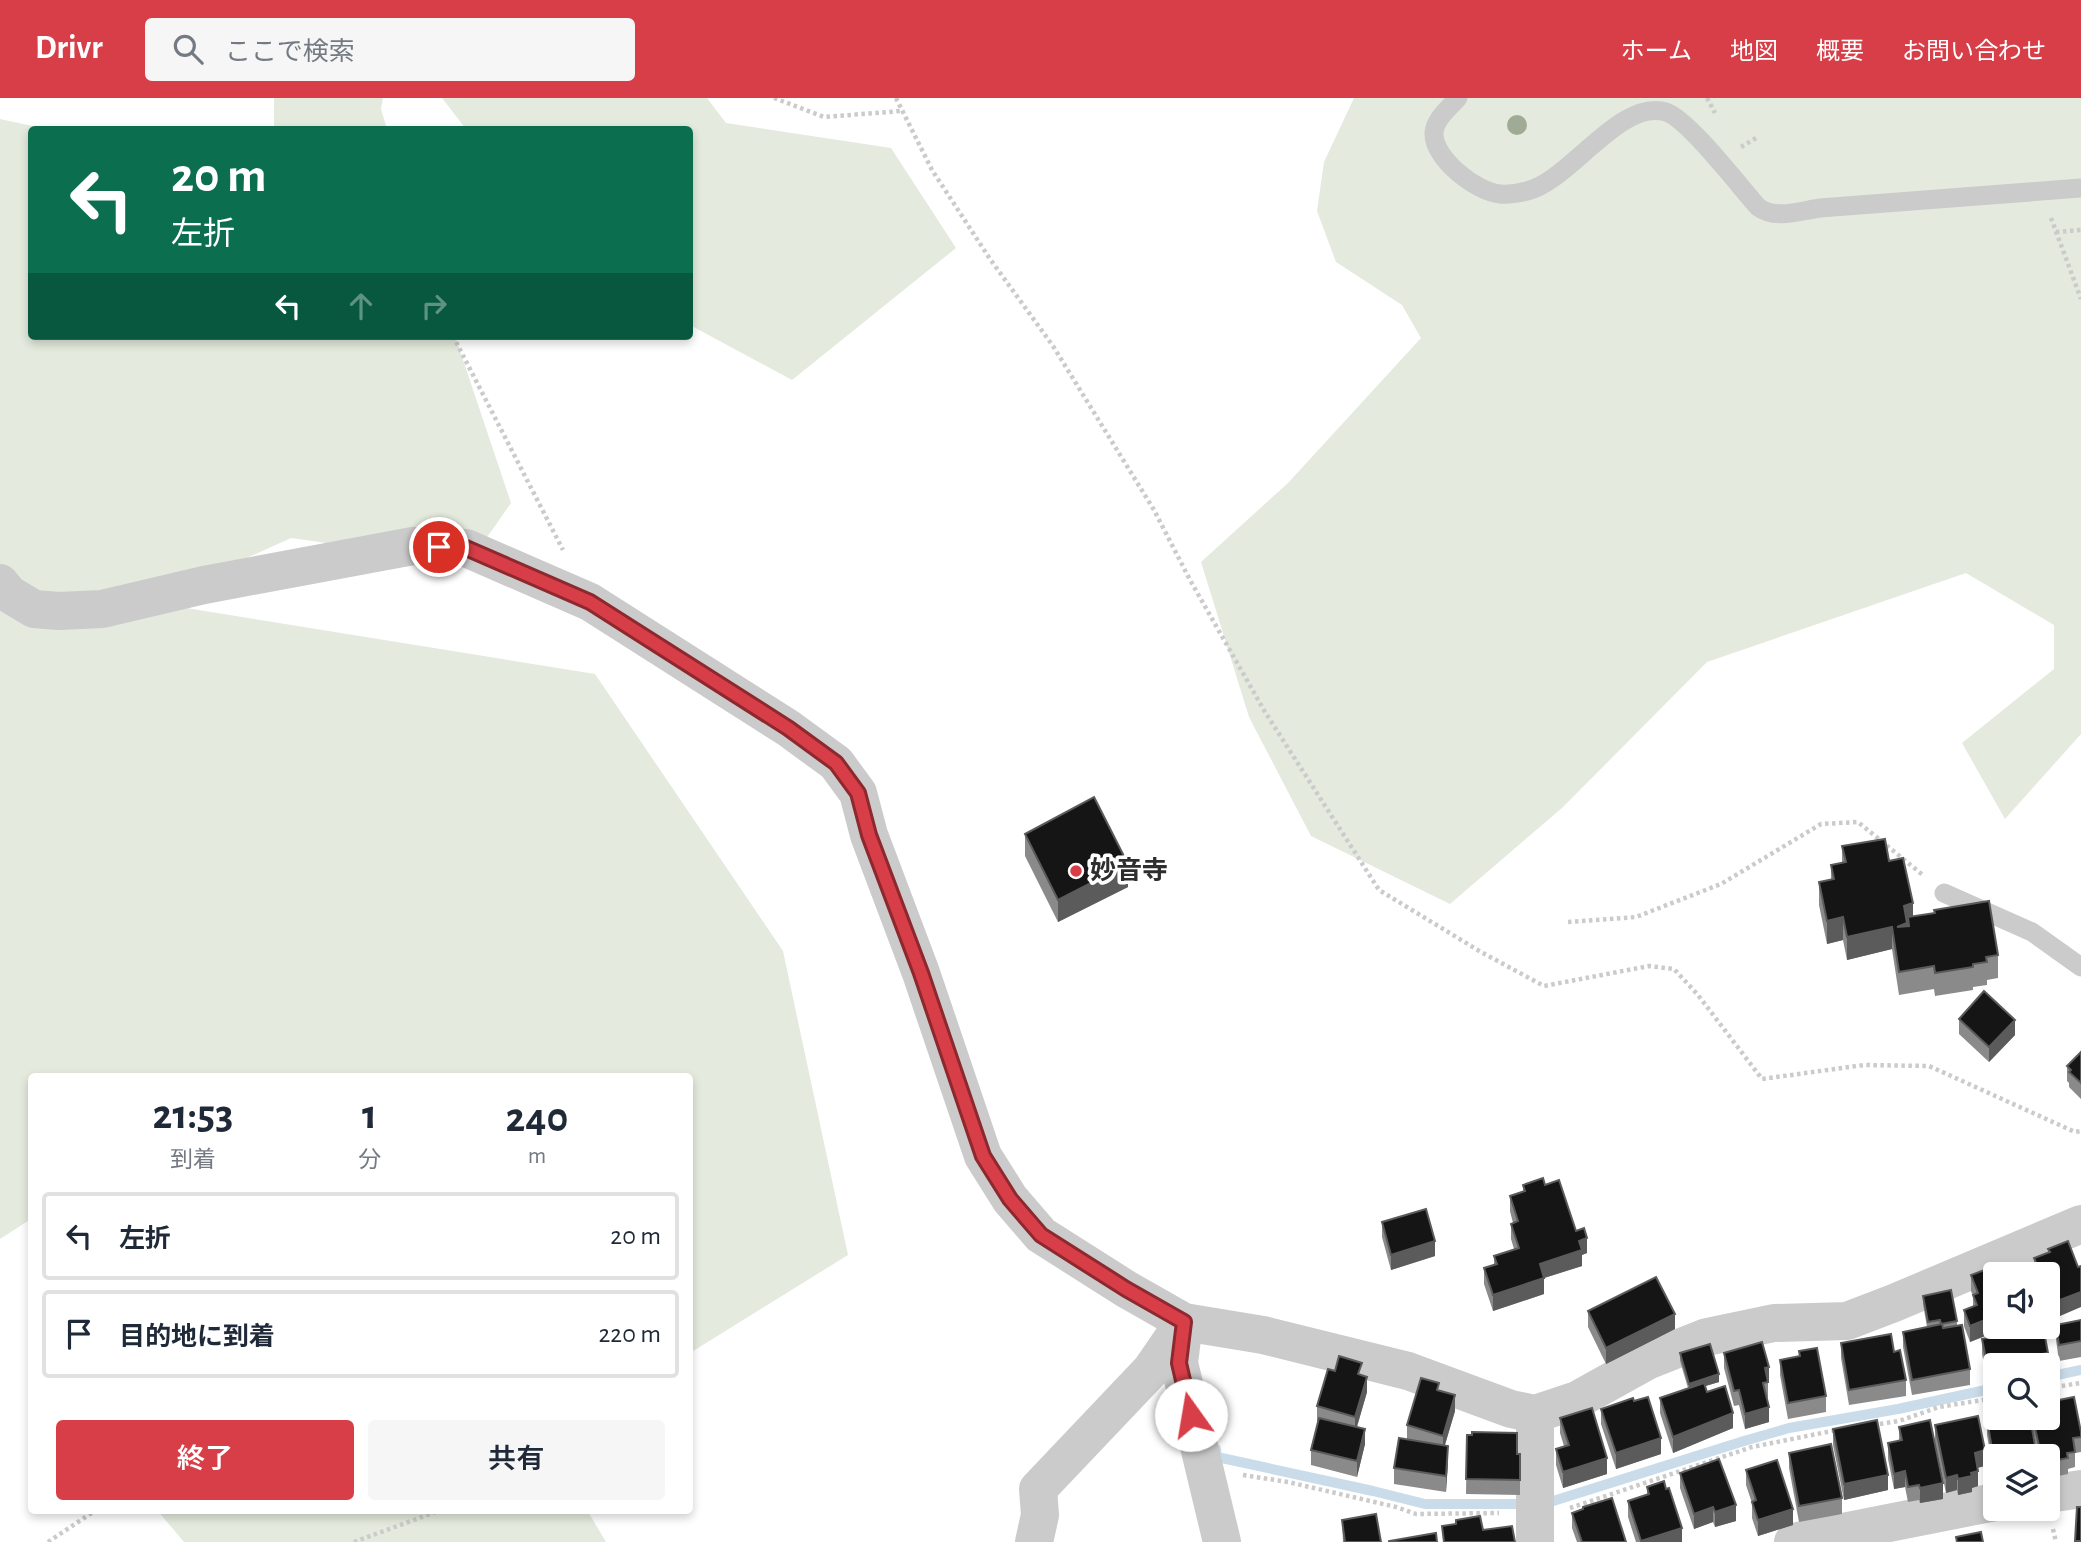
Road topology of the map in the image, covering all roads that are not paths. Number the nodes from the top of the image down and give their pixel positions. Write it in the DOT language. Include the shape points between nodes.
graph roads {
  1 [pos="1458,98"];
  2 [pos="2081,188"];
  3 [pos="0,583"];
  4 [pos="1944,893"];
  5 [pos="2081,967"];
  6 [pos="2081,1224"];
  7 [pos="1184,1322"];
  8 [pos="1535,1414"];
  9 [pos="2081,1489"];
  10 [pos="2060,1492"];
  11 [pos="1983,1504"];
  12 [pos="1535,1528"];
  13 [pos="1034,1542"];
  14 [pos="1222,1542"];
  15 [pos="1793,1542"];
  1 -- 2 [label="lane" via="1434,130 1435,146 1463,176 1499,194 1530,190 1547,181 1619,122 1649,110 1666,112 1683,122 1766,213"];
  3 -- 7 [label="street" via="34,609 102,609 413,546 466,548 590,602 836,763 858,793 983,1156 1010,1199 1041,1235"];
  4 -- 5 [label="lane" via="2032,932"];
  6 -- 8 [label="street" via="1847,1321 1774,1323 1707,1337 1648,1360 1577,1400"];
  7 -- 8 [label="street" via="1262,1335 1408,1371"];
  7 -- 13 [label="street" via="1151,1370 1038,1489 1040,1515"];
  7 -- 14 [label="street" via="1179,1363"];
  8 -- 12 [label="street"];
  9 -- 10 [label="street"];
  11 -- 15 [label="street"];
}
